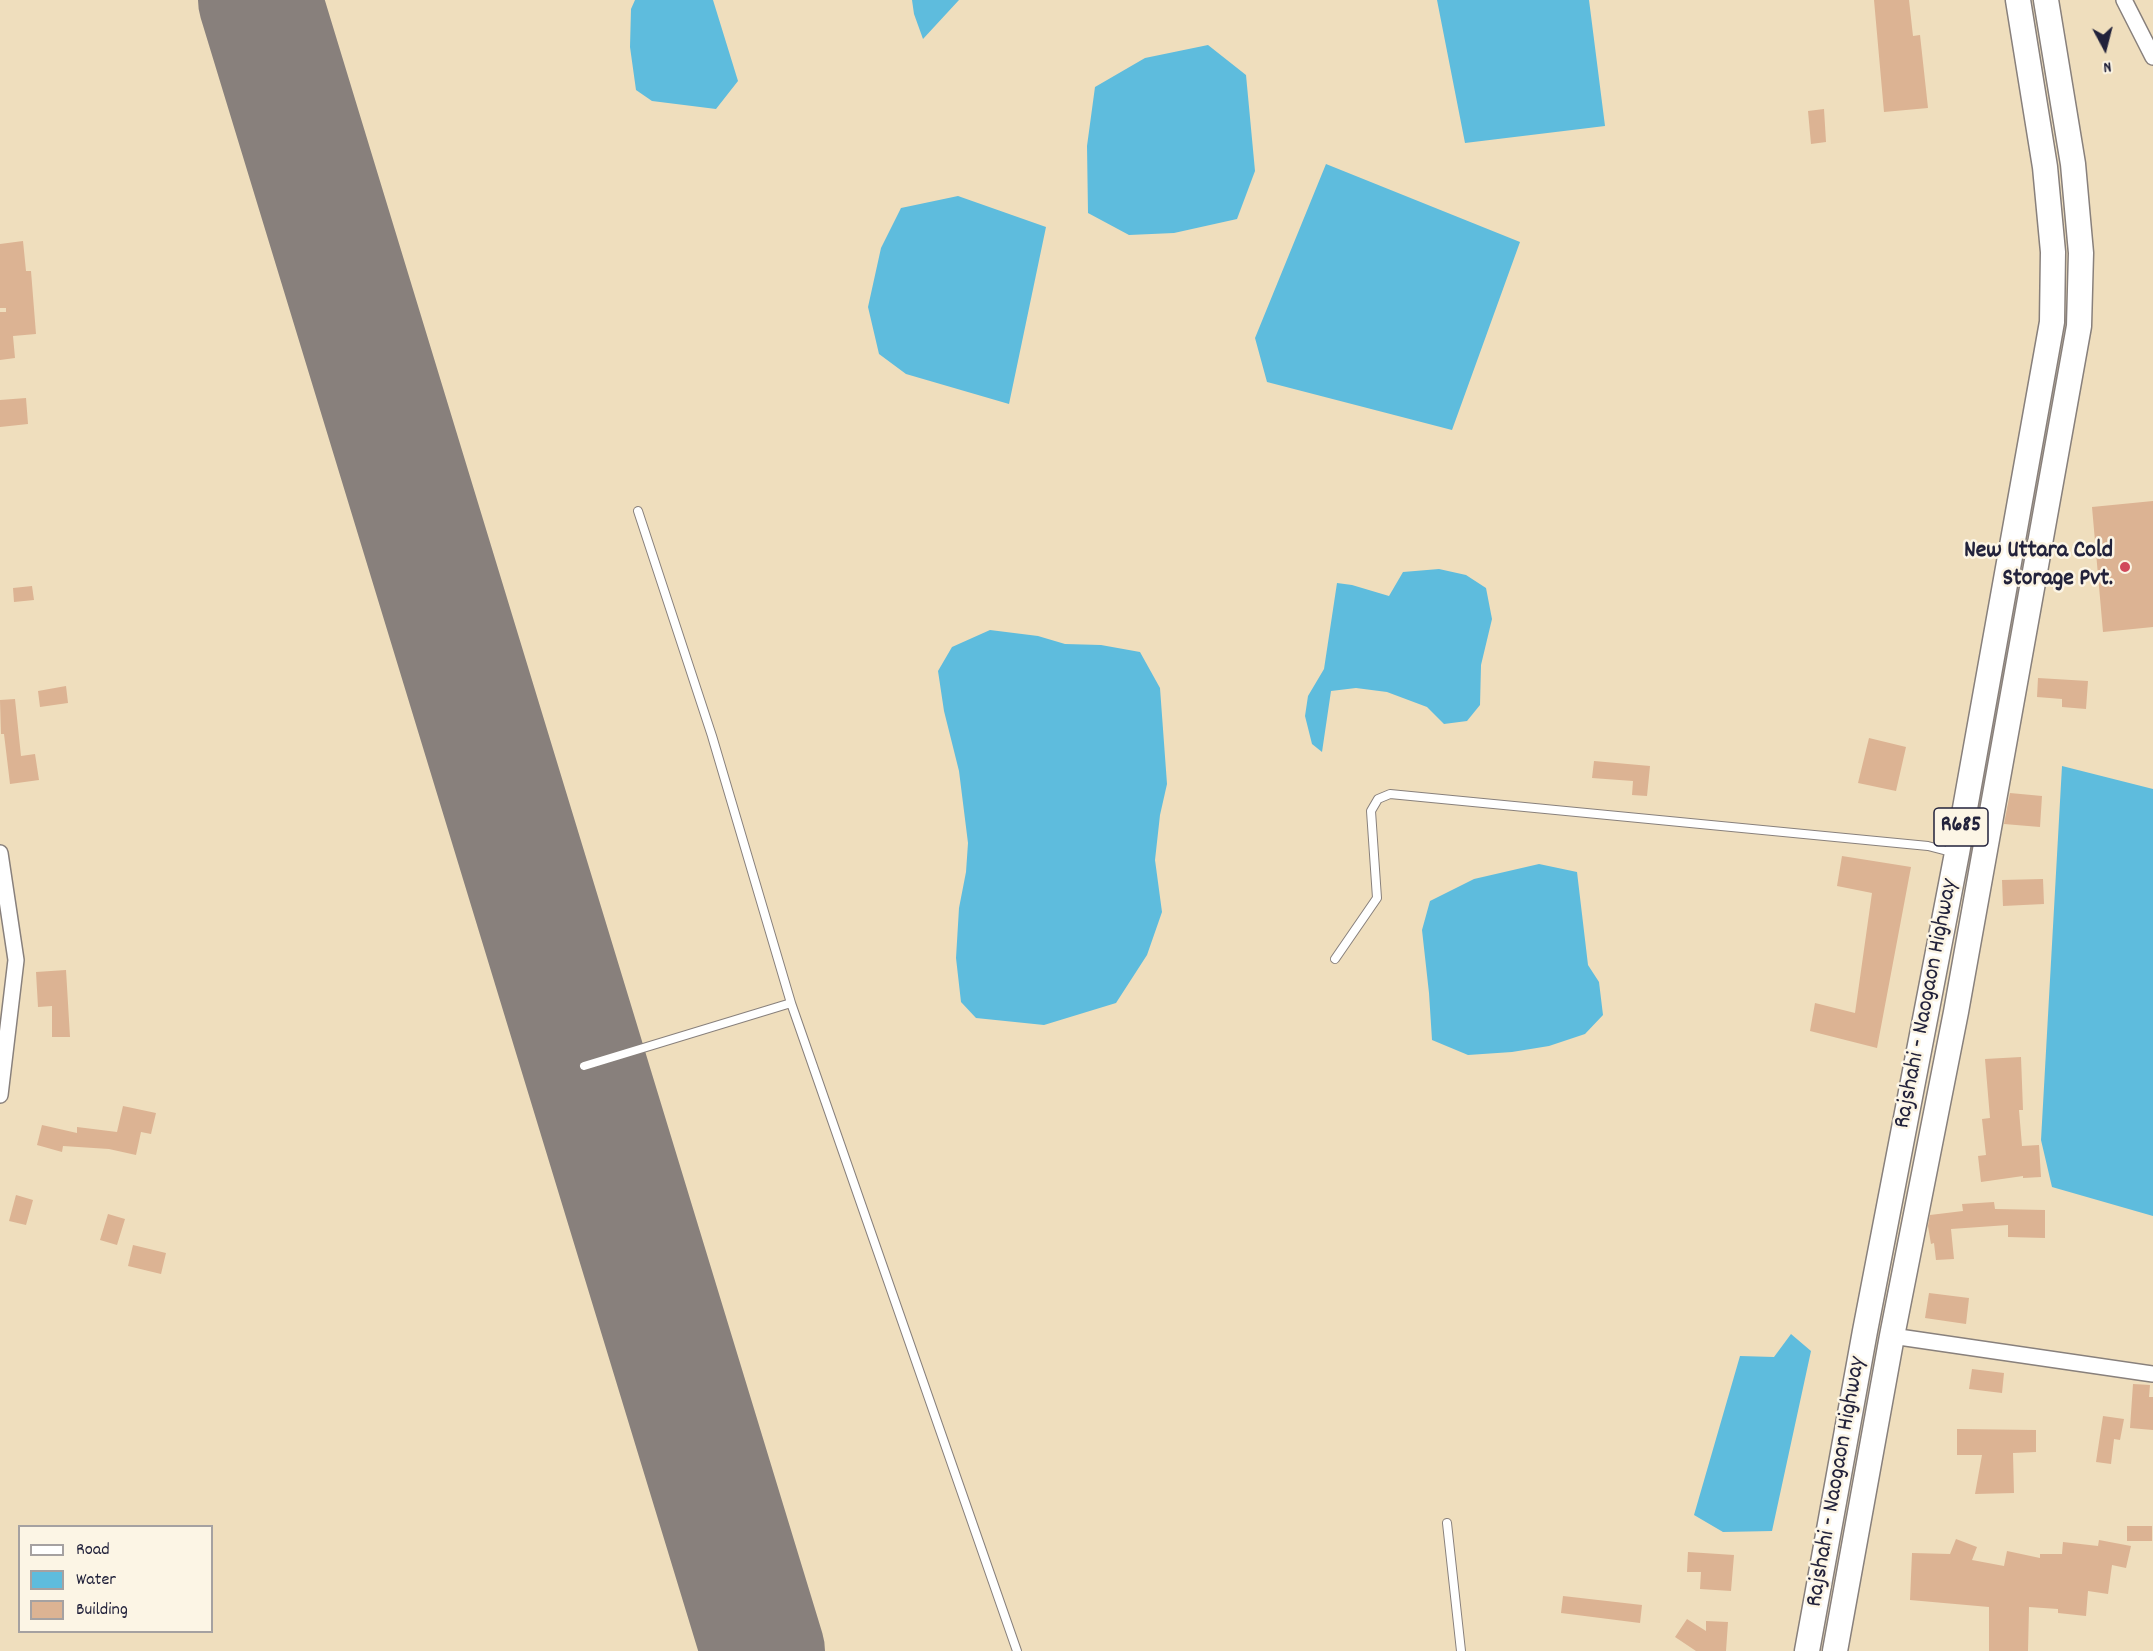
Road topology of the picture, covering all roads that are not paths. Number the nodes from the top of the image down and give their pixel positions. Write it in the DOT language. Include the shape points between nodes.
graph roads {
  1 [pos="2018,0"];
  2 [pos="2046,0"];
  3 [pos="2124,0"];
  4 [pos="2153,57"];
  5 [pos="638,511"];
  6 [pos="0,853"];
  7 [pos="1957,853"];
  8 [pos="1335,959"];
  9 [pos="791,1003"];
  10 [pos="584,1066"];
  11 [pos="0,1095"];
  12 [pos="1892,1336"];
  13 [pos="2153,1374"];
  14 [pos="1447,1523"];
  15 [pos="1017,1651"];
  16 [pos="1461,1651"];
  17 [pos="1807,1651"];
  18 [pos="1835,1651"];
  1 -- 7 [label="main road, Rajshahi - Naogaon Highway / R685" via="2045,167 2053,252 2052,322"];
  2 -- 12 [label="main road, Rajshahi - Naogaon Highway / R685" via="2073,164 2081,253 2079,326 1956,1012"];
  3 -- 4 [label="street"];
  5 -- 9 [label="lane" via="712,736"];
  6 -- 11 [label="street" via="16,960"];
  7 -- 8 [label="lane" via="1928,846 1390,794 1378,799 1371,811 1377,898"];
  7 -- 17 [label="main road, Rajshahi - Naogaon Highway / R685"];
  9 -- 10 [label="lane"];
  9 -- 15 [label="lane"];
  12 -- 13 [label="street"];
  12 -- 18 [label="main road, Rajshahi - Naogaon Highway / R685"];
  14 -- 16 [label="lane"];
}
